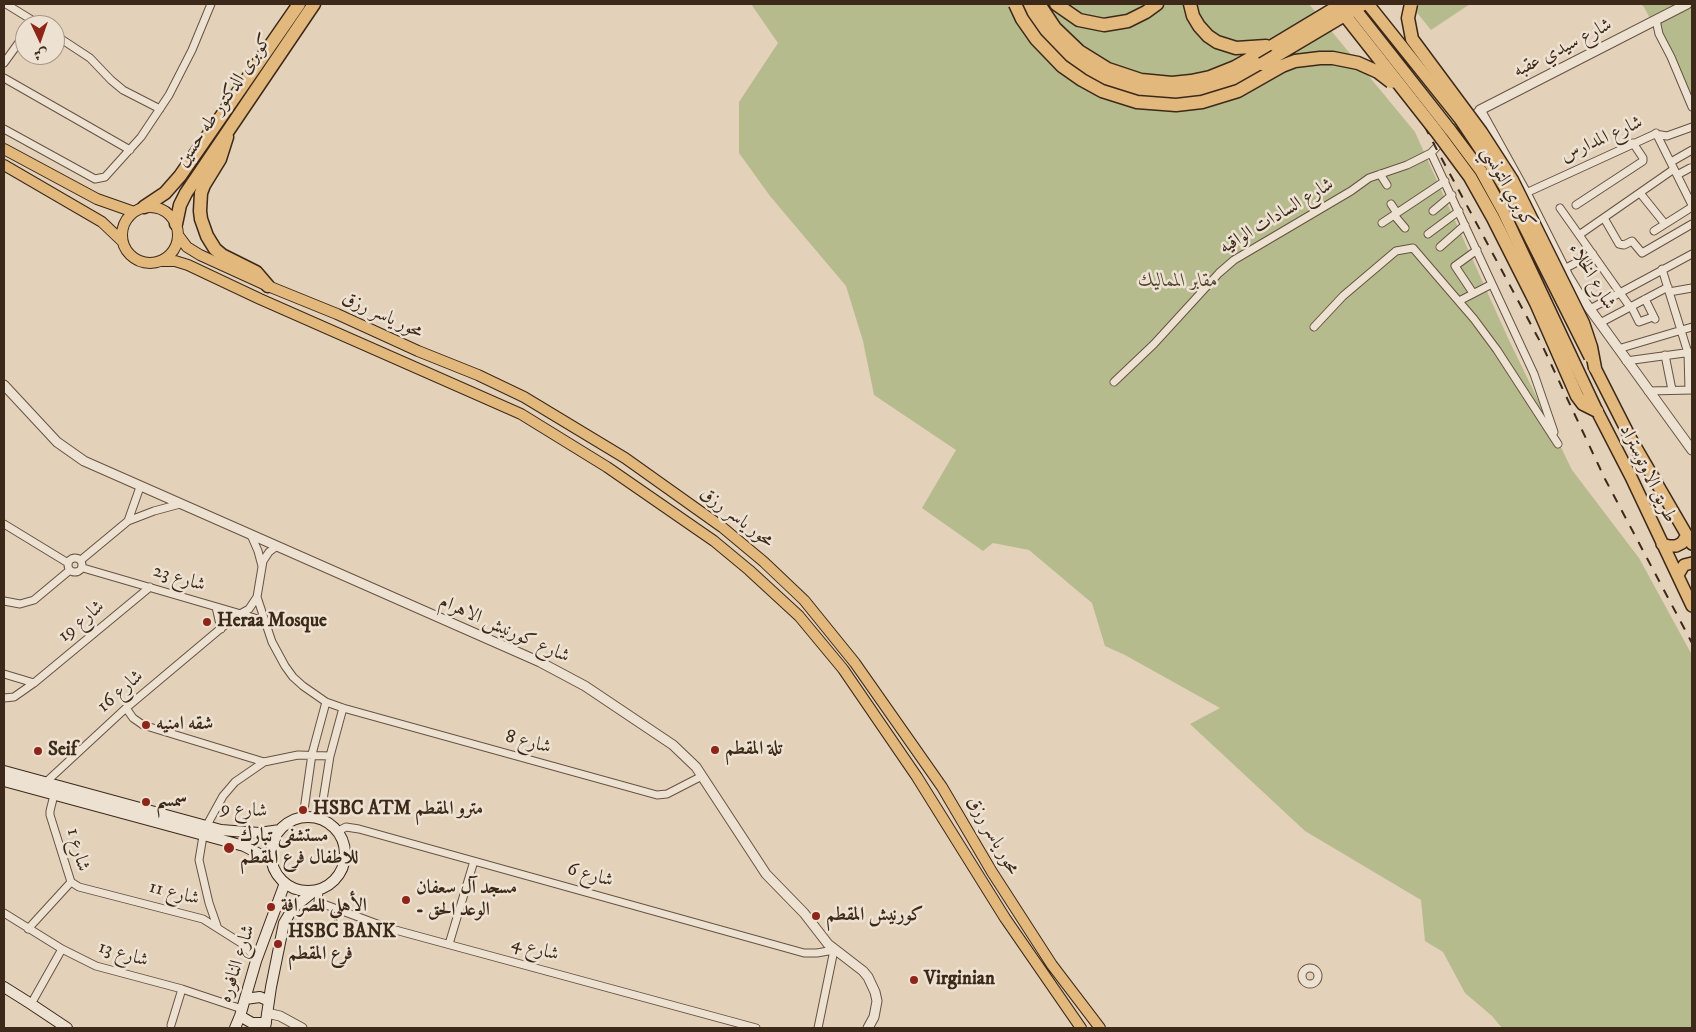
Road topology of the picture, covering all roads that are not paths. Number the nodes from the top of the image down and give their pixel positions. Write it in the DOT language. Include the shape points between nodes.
graph roads {
  1 [pos="6,4"];
  2 [pos="211,4"];
  3 [pos="299,4"];
  4 [pos="314,4"];
  5 [pos="1015,4"];
  6 [pos="1027,4"];
  7 [pos="1039,4"];
  8 [pos="1056,4"];
  9 [pos="1157,4"];
  10 [pos="1190,4"];
  11 [pos="1336,4"];
  12 [pos="1342,4"];
  13 [pos="1350,4"];
  14 [pos="1364,4"];
  15 [pos="1368,4"];
  16 [pos="1411,4"];
  17 [pos="1687,4"];
  18 [pos="22,15"];
  19 [pos="1656,20"];
  20 [pos="65,42"];
  21 [pos="1274,45"];
  22 [pos="15,48"];
  23 [pos="4,63"];
  24 [pos="4,78"];
  25 [pos="1409,97"];
  26 [pos="1692,107"];
  27 [pos="160,109"];
  28 [pos="1480,110"];
  29 [pos="1692,127"];
  30 [pos="4,129"];
  31 [pos="227,130"];
  32 [pos="1656,134"];
  33 [pos="1633,143"];
  34 [pos="4,149"];
  35 [pos="130,150"];
  36 [pos="1692,150"];
  37 [pos="1431,153"];
  38 [pos="4,165"];
  39 [pos="1690,168"];
  40 [pos="1674,169"];
  41 [pos="1380,174"];
  42 [pos="1445,181"];
  43 [pos="1387,185"];
  44 [pos="1526,193"];
  45 [pos="1640,193"];
  46 [pos="1452,195"];
  47 [pos="1692,202"];
  48 [pos="1391,204"];
  49 [pos="1576,205"];
  50 [pos="1560,208"];
  51 [pos="139,210"];
  52 [pos="1433,211"];
  53 [pos="1459,211"];
  54 [pos="1396,214"];
  55 [pos="1604,218"];
  56 [pos="1382,223"];
  57 [pos="1665,224"];
  58 [pos="1692,224"];
  59 [pos="1465,225"];
  60 [pos="1404,228"];
  61 [pos="177,230"];
  62 [pos="1654,231"];
  63 [pos="1428,234"];
  64 [pos="1579,235"];
  65 [pos="122,241"];
  66 [pos="1440,247"];
  67 [pos="1477,250"];
  68 [pos="1593,254"];
  69 [pos="1692,254"];
  70 [pos="161,261"];
  71 [pos="1564,269"];
  72 [pos="1662,269"];
  73 [pos="1492,284"];
  74 [pos="268,286"];
  75 [pos="1692,288"];
  76 [pos="1669,290"];
  77 [pos="1473,293"];
  78 [pos="1620,293"];
  79 [pos="1645,299"];
  80 [pos="1459,301"];
  81 [pos="1631,307"];
  82 [pos="1590,309"];
  83 [pos="1600,323"];
  84 [pos="1314,327"];
  85 [pos="1692,327"];
  86 [pos="1682,331"];
  87 [pos="1618,349"];
  88 [pos="1690,353"];
  89 [pos="1664,355"];
  90 [pos="1626,361"];
  91 [pos="1595,368"];
  92 [pos="1114,382"];
  93 [pos="4,385"];
  94 [pos="1672,390"];
  95 [pos="1691,390"];
  96 [pos="1648,391"];
  97 [pos="1597,411"];
  98 [pos="1692,449"];
  99 [pos="140,487"];
  100 [pos="180,504"];
  101 [pos="128,521"];
  102 [pos="4,524"];
  103 [pos="250,535"];
  104 [pos="1690,540"];
  105 [pos="1662,544"];
  106 [pos="277,546"];
  107 [pos="1692,562"];
  108 [pos="82,564"];
  109 [pos="69,566"];
  110 [pos="262,566"];
  111 [pos="1678,575"];
  112 [pos="150,587"];
  113 [pos="257,597"];
  114 [pos="4,602"];
  115 [pos="1692,606"];
  116 [pos="216,607"];
  117 [pos="239,614"];
  118 [pos="265,621"];
  119 [pos="221,629"];
  120 [pos="4,674"];
  121 [pos="34,683"];
  122 [pos="4,698"];
  123 [pos="326,702"];
  124 [pos="126,708"];
  125 [pos="343,708"];
  126 [pos="312,754"];
  127 [pos="330,756"];
  128 [pos="264,762"];
  129 [pos="4,771"];
  130 [pos="702,776"];
  131 [pos="4,781"];
  132 [pos="45,782"];
  133 [pos="54,796"];
  134 [pos="303,817"];
  135 [pos="320,819"];
  136 [pos="207,825"];
  137 [pos="280,830"];
  138 [pos="338,832"];
  139 [pos="203,836"];
  140 [pos="271,860"];
  141 [pos="474,861"];
  142 [pos="71,882"];
  143 [pos="285,883"];
  144 [pos="317,890"];
  145 [pos="4,913"];
  146 [pos="218,926"];
  147 [pos="28,929"];
  148 [pos="449,944"];
  149 [pos="62,949"];
  150 [pos="834,950"];
  151 [pos="256,961"];
  152 [pos="4,988"];
  153 [pos="182,989"];
  154 [pos="269,1001"];
  155 [pos="31,1004"];
  156 [pos="243,1008"];
  157 [pos="266,1021"];
  158 [pos="171,1025"];
  159 [pos="67,1028"];
  160 [pos="235,1028"];
  161 [pos="302,1028"];
  162 [pos="756,1028"];
  163 [pos="818,1028"];
  164 [pos="868,1028"];
  165 [pos="1081,1028"];
  166 [pos="1100,1028"];
  1 -- 18 [label="street"];
  2 -- 27 [label="street" via="185,65"];
  3 -- 51 [label="highway, كوبرى الدكتور طه حسين" via="180,176 165,193"];
  4 -- 31 [label="highway, كوبرى الدكتور طه حسين"];
  5 -- 25 [label="highway, bridge" via="1036,39 1062,66 1091,85 1131,100 1163,105 1202,102 1238,90 1295,61 1326,58 1348,60 1378,72"];
  6 -- 14 [label="highway, bridge" via="1045,32 1075,62 1128,88 1157,93 1202,90 1233,80"];
  7 -- 21 [label="highway" via="1055,28 1080,51 1108,69 1141,80 1172,83 1210,77"];
  8 -- 9 [label="highway" via="1079,20 1104,24 1128,21"];
  10 -- 21 [label="highway" via="1199,26 1217,42 1244,49"];
  11 -- 25 [label="highway, bridge"];
  12 -- 21 [label="highway, bridge"];
  13 -- 97 [label="highway, كوبري التونسي, bridge" via="1481,171"];
  15 -- 91 [label="highway, كوبري التونسي, bridge" via="1460,119 1490,164"];
  16 -- 91 [label="highway, bridge" via="1408,18 1412,39 1512,180 1583,323"];
  17 -- 19 [label="street, شارع سيدي عقبه"];
  19 -- 26 [label="street" via="1659,34"];
  19 -- 28 [label="street, شارع سيدي عقبه"];
  20 -- 27 [label="street" via="90,58 123,90"];
  22 -- 23 [label="street"];
  24 -- 35 [label="street"];
  25 -- 97 [label="highway, bridge" via="1484,200 1536,303 1577,396 1588,408"];
  27 -- 35 [label="street"];
  28 -- 37 [label="street, شارع السادات الواقيه"];
  28 -- 44 [label="street, شارع الخلاء"];
  29 -- 32 [label="street, شارع المدارس" via="1667,136"];
  30 -- 35 [label="street" via="97,179 108,176"];
  31 -- 61 [label="highway, كوبرى الدكتور طه حسين" via="180,205"];
  31 -- 74 [label="highway" via="220,159 201,193 201,219 215,249 256,272"];
  32 -- 33 [label="street, شارع المدارس"];
  32 -- 40 [label="street"];
  33 -- 44 [label="street, شارع المدارس"];
  33 -- 49 [label="street" via="1643,161"];
  34 -- 51 [label="main road" via="96,200"];
  36 -- 40 [label="street"];
  37 -- 41 [label="street, شارع السادات الواقيه"];
  37 -- 42 [label="street"];
  38 -- 65 [label="main road" via="102,222"];
  39 -- 40 [label="street"];
  40 -- 45 [label="street"];
  40 -- 47 [label="street"];
  41 -- 43 [label="street"];
  41 -- 92 [label="street, شارع السادات الواقيه" via="1234,260"];
  42 -- 46 [label="street"];
  42 -- 54 [label="street"];
  44 -- 71 [label="street, شارع الخلاء"];
  45 -- 55 [label="street"];
  45 -- 57 [label="street"];
  46 -- 52 [label="street"];
  46 -- 53 [label="street"];
  47 -- 57 [label="street"];
  48 -- 54 [label="street"];
  50 -- 64 [label="street, شارع الخلاء"];
  51 -- 61 [label="main road" via="161,209 170,215"];
  51 -- 65 [label="main road" via="124,224"];
  53 -- 59 [label="street"];
  53 -- 63 [label="street"];
  54 -- 56 [label="street"];
  54 -- 60 [label="street"];
  55 -- 58 [label="street" via="1619,244 1632,241 1642,253"];
  55 -- 64 [label="street"];
  57 -- 62 [label="street"];
  59 -- 66 [label="street"];
  59 -- 67 [label="street"];
  61 -- 70 [label="main road" via="174,251"];
  61 -- 74 [label="main road, محور ياسر رزق" via="194,252"];
  64 -- 68 [label="street, شارع الخلاء"];
  65 -- 70 [label="main road" via="130,255 139,261"];
  67 -- 73 [label="street"];
  67 -- 77 [label="street" via="1455,266"];
  68 -- 71 [label="street"];
  68 -- 78 [label="street, شارع الخلاء"];
  69 -- 72 [label="street"];
  70 -- 165 [label="main road, محور ياسر رزق" via="188,265 521,414 607,467 714,541 749,570 800,616 842,669 917,777 1005,918"];
  71 -- 82 [label="street, شارع الخلاء"];
  72 -- 76 [label="street"];
  72 -- 78 [label="street"];
  73 -- 77 [label="street"];
  73 -- 80 [label="street" via="1534,374 1558,444 1497,350"];
  74 -- 166 [label="main road, محور ياسر رزق" via="524,397 625,458 722,527 764,562 816,613 856,663 934,774 1052,965"];
  75 -- 76 [label="street"];
  76 -- 79 [label="street"];
  76 -- 86 [label="street"];
  77 -- 80 [label="street"];
  78 -- 81 [label="street, شارع الخلاء"];
  78 -- 82 [label="street"];
  79 -- 81 [label="street"];
  79 -- 81 [label="street, شارع الخلاء" via="1652,319 1639,322"];
  80 -- 84 [label="street" via="1411,248 1396,251 1343,296"];
  81 -- 83 [label="street"];
  82 -- 83 [label="street, شارع الخلاء"];
  83 -- 87 [label="street, شارع الخلاء"];
  85 -- 86 [label="street"];
  86 -- 87 [label="street"];
  86 -- 88 [label="street"];
  87 -- 90 [label="street, شارع الخلاء"];
  88 -- 89 [label="street"];
  88 -- 95 [label="street"];
  89 -- 90 [label="street"];
  89 -- 94 [label="street"];
  90 -- 96 [label="street, شارع الخلاء"];
  91 -- 104 [label="highway, طريق الاوتوستراد" via="1631,439"];
  93 -- 99 [label="street, شارع كورنيش الاهرام" via="66,449"];
  94 -- 95 [label="street"];
  94 -- 96 [label="street"];
  96 -- 98 [label="street, شارع الخلاء"];
  97 -- 105 [label="highway, طريق الاوتوستراد"];
  99 -- 100 [label="street, شارع كورنيش الاهرام"];
  99 -- 101 [label="street"];
  100 -- 101 [label="street"];
  100 -- 103 [label="street, شارع كورنيش الاهرام"];
  101 -- 108 [label="street"];
  102 -- 109 [label="street"];
  103 -- 106 [label="street, شارع كورنيش الاهرام"];
  103 -- 110 [label="street"];
  104 -- 105 [label="highway" via="1676,546"];
  105 -- 111 [label="highway, طريق الاوتوستراد"];
  106 -- 110 [label="street" via="266,556"];
  106 -- 130 [label="street, شارع كورنيش الاهرام" via="570,678 673,745"];
  107 -- 111 [label="highway" via="1684,565"];
  108 -- 109 [label="street" via="75,558 71,559"];
  108 -- 109 [label="street" via="78,572"];
  108 -- 112 [label="street, شارع 23"];
  109 -- 114 [label="street" via="34,600 20,604"];
  110 -- 113 [label="street"];
  111 -- 115 [label="highway, طريق الاوتوستراد"];
  112 -- 116 [label="street, شارع 23"];
  112 -- 121 [label="street, شارع 19"];
  113 -- 117 [label="street" via="248,609"];
  113 -- 118 [label="street"];
  116 -- 117 [label="street, شارع 23"];
  116 -- 119 [label="street"];
  117 -- 118 [label="street, شارع 23"];
  117 -- 119 [label="street, شارع 16"];
  118 -- 123 [label="street" via="278,654 293,677"];
  119 -- 124 [label="street, شارع 16"];
  120 -- 121 [label="street"];
  121 -- 122 [label="street, شارع 19" via="14,697"];
  123 -- 125 [label="street"];
  123 -- 126 [label="street"];
  124 -- 128 [label="street" via="143,726"];
  124 -- 132 [label="street, شارع 16"];
  125 -- 127 [label="street"];
  125 -- 130 [label="street, شارع 8" via="657,795 667,794"];
  126 -- 127 [label="street"];
  126 -- 128 [label="street"];
  126 -- 134 [label="street"];
  127 -- 135 [label="street"];
  128 -- 136 [label="street" via="235,782"];
  129 -- 132 [label="main road, شارع 9"];
  130 -- 150 [label="street, شارع كورنيش الاهرام" via="759,865"];
  131 -- 133 [label="main road, شارع 9"];
  132 -- 136 [label="main road, شارع 9"];
  133 -- 139 [label="main road, شارع 9"];
  133 -- 142 [label="street, شارع 1" via="50,815"];
  134 -- 135 [label="main road"];
  134 -- 137 [label="main road" via="292,820"];
  135 -- 138 [label="main road"];
  136 -- 137 [label="main road, شارع 9" via="233,831"];
  137 -- 140 [label="main road" via="271,847"];
  138 -- 141 [label="street, شارع 6" via="346,827 359,829"];
  138 -- 144 [label="main road" via="344,844 344,865 337,878"];
  139 -- 140 [label="main road, شارع 9" via="251,848"];
  139 -- 146 [label="street" via="199,860"];
  140 -- 143 [label="main road" via="274,870"];
  141 -- 148 [label="street"];
  141 -- 150 [label="street, شارع 6" via="804,953"];
  142 -- 146 [label="street, شارع 11" via="79,887 196,916"];
  142 -- 147 [label="street, شارع 1"];
  143 -- 144 [label="main road" via="302,891"];
  143 -- 151 [label="main road, شارع النافوره"];
  144 -- 148 [label="street, شارع 4" via="318,902 328,907 388,928"];
  144 -- 154 [label="main road, شارع النافوره" via="293,908 284,923"];
  145 -- 147 [label="street, شارع 13"];
  146 -- 151 [label="street, شارع 11" via="247,948"];
  147 -- 149 [label="street, شارع 13"];
  148 -- 162 [label="street, شارع 4"];
  149 -- 153 [label="street, شارع 13" via="102,968"];
  149 -- 155 [label="street"];
  150 -- 163 [label="street"];
  150 -- 164 [label="street, شارع كورنيش الاهرام" via="863,971 873,984 876,1009"];
  151 -- 156 [label="main road, شارع النافوره"];
  152 -- 155 [label="main road"];
  153 -- 156 [label="street, شارع 13"];
  153 -- 158 [label="street"];
  154 -- 156 [label="main road" via="260,997"];
  154 -- 157 [label="main road, شارع النافوره"];
  155 -- 159 [label="main road"];
  156 -- 157 [label="main road" via="252,1023"];
  156 -- 160 [label="main road, شارع النافوره"];
  157 -- 161 [label="street" via="280,1016"];
}
